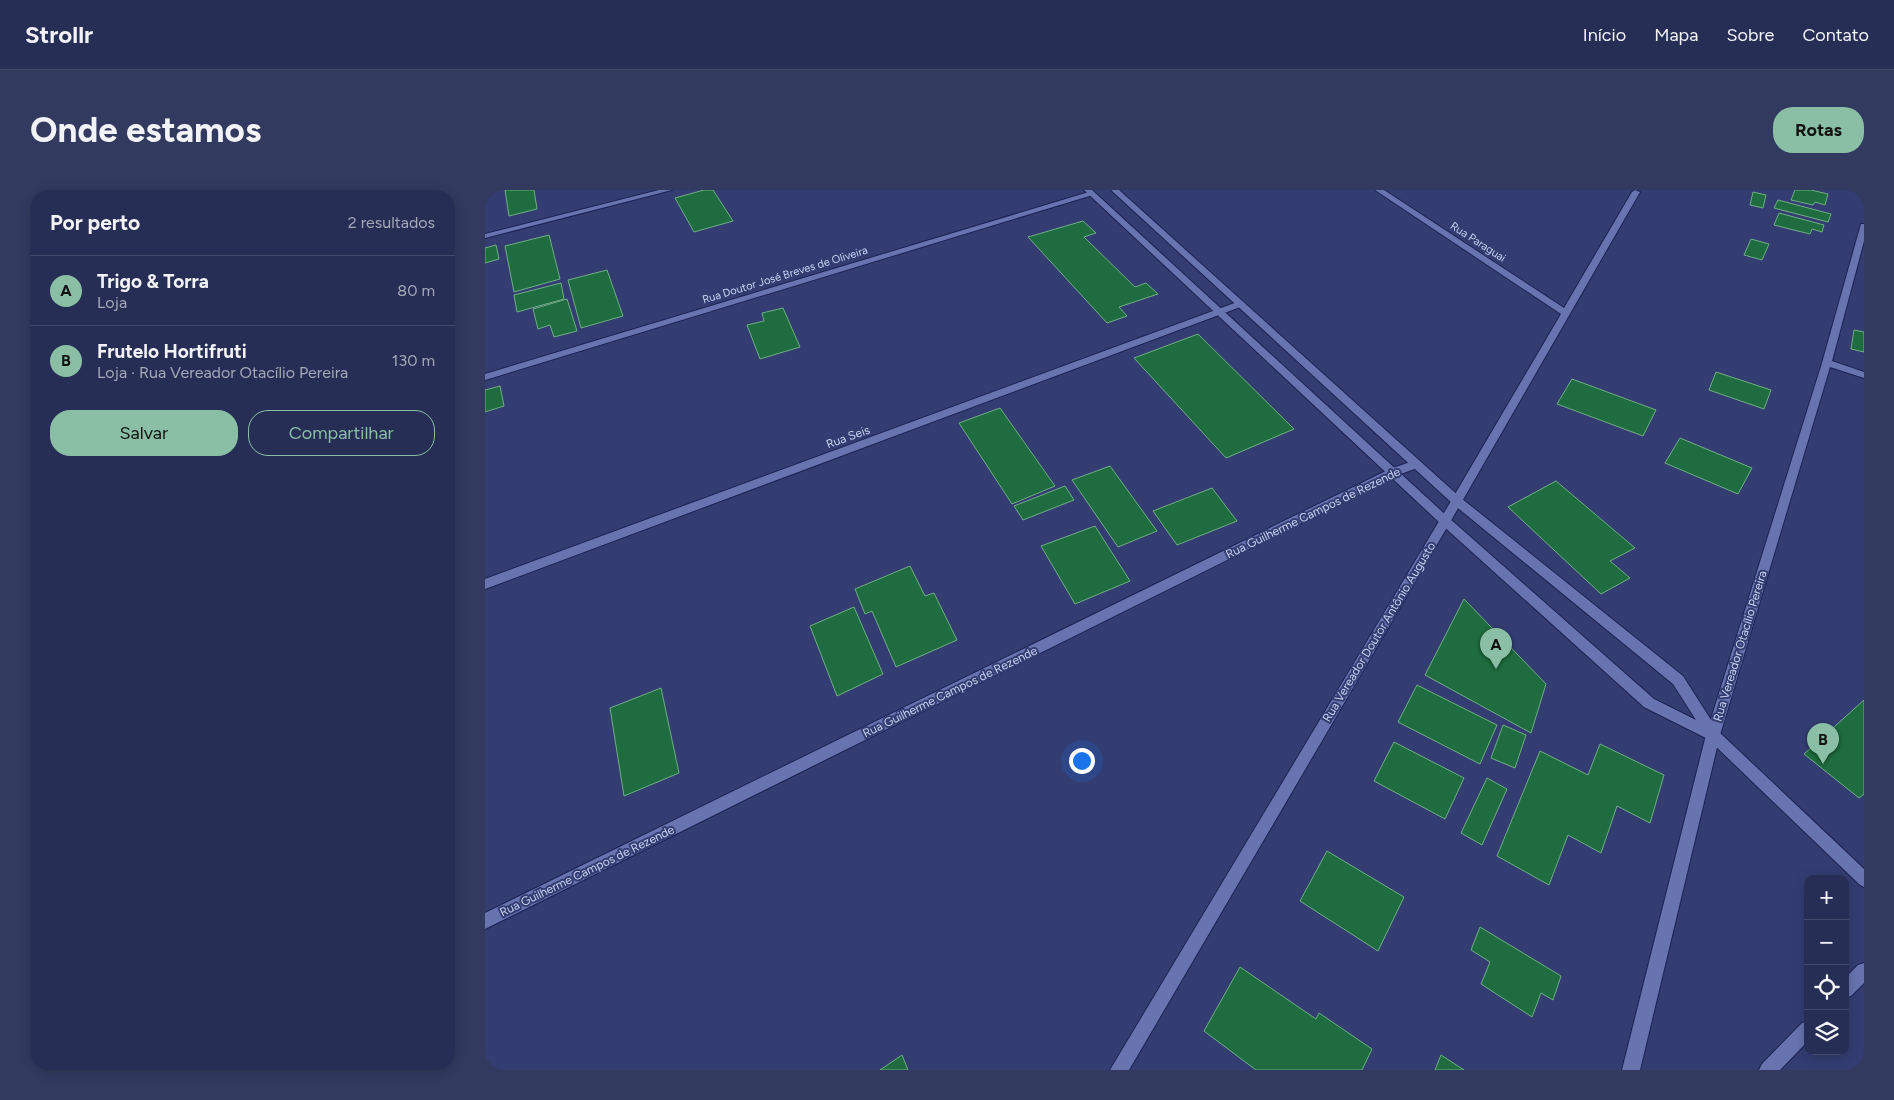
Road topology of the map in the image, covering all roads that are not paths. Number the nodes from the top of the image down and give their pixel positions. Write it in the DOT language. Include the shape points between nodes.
graph roads {
  1 [pos="668,190"];
  2 [pos="1115,190"];
  3 [pos="1379,190"];
  4 [pos="1090,192"];
  5 [pos="1636,192"];
  6 [pos="1864,226"];
  7 [pos="485,236"];
  8 [pos="1858,269"];
  9 [pos="1239,304"];
  10 [pos="1219,312"];
  11 [pos="1566,313"];
  12 [pos="1827,363"];
  13 [pos="1864,375"];
  14 [pos="485,377"];
  15 [pos="1416,464"];
  16 [pos="1395,472"];
  17 [pos="1457,501"];
  18 [pos="1445,522"];
  19 [pos="485,584"];
  20 [pos="1713,735"];
  21 [pos="1864,879"];
  22 [pos="485,921"];
  23 [pos="1864,971"];
  24 [pos="1849,986"];
  25 [pos="1804,1033"];
  26 [pos="1119,1070"];
  27 [pos="1631,1070"];
  28 [pos="1768,1070"];
  1 -- 7 [label="street"];
  2 -- 9 [label="street"];
  3 -- 11 [label="street, Rua Paraguai"];
  4 -- 10 [label="street"];
  4 -- 14 [label="street, Rua Doutor José Breves de Oliveira"];
  5 -- 11 [label="street, Rua Vereador Doutor Antônio Augusto"];
  6 -- 8 [label="street, Rua Vereador Otacílio Pereira"];
  8 -- 12 [label="street, Rua Vereador Otacílio Pereira"];
  9 -- 10 [label="street, Rua Seis"];
  9 -- 15 [label="street"];
  10 -- 16 [label="street"];
  10 -- 19 [label="street, Rua Seis"];
  11 -- 17 [label="street, Rua Vereador Doutor Antônio Augusto"];
  12 -- 13 [label="street"];
  12 -- 20 [label="street, Rua Vereador Otacílio Pereira"];
  15 -- 16 [label="street, Rua Guilherme Campos de Rezende"];
  15 -- 17 [label="street"];
  16 -- 18 [label="street"];
  16 -- 22 [label="street, Rua Guilherme Campos de Rezende"];
  17 -- 18 [label="street, Rua Vereador Doutor Antônio Augusto"];
  17 -- 20 [label="street" via="1678,680"];
  18 -- 20 [label="street" via="1649,703"];
  18 -- 26 [label="street, Rua Vereador Doutor Antônio Augusto"];
  20 -- 21 [label="street"];
  20 -- 27 [label="street, Rua Vereador Otacílio Pereira"];
  23 -- 24 [label="street"];
  25 -- 28 [label="street"];
}
